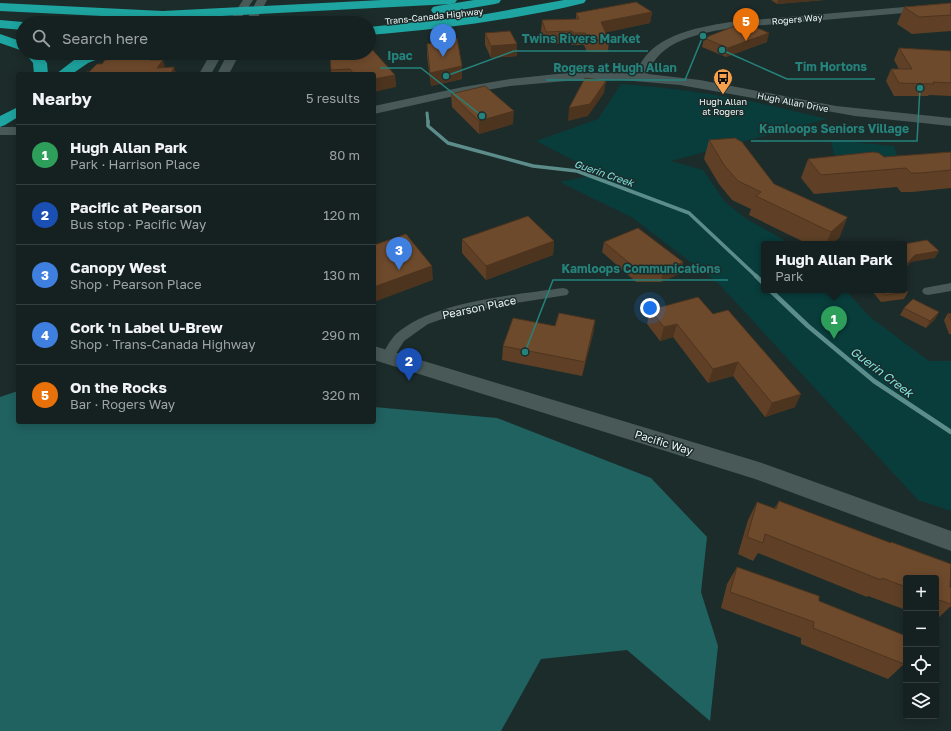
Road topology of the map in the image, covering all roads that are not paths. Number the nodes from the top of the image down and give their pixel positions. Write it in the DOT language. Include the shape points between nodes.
graph roads {
  1 [pos="248,0"];
  2 [pos="269,0"];
  3 [pos="451,0"];
  4 [pos="494,0"];
  5 [pos="547,0"];
  6 [pos="580,0"];
  7 [pos="338,5"];
  8 [pos="951,6"];
  9 [pos="0,7"];
  10 [pos="237,14"];
  11 [pos="390,15"];
  12 [pos="0,16"];
  13 [pos="250,16"];
  14 [pos="264,16"];
  15 [pos="16,17"];
  16 [pos="376,22"];
  17 [pos="456,22"];
  18 [pos="0,24"];
  19 [pos="16,25"];
  20 [pos="376,30"];
  21 [pos="376,34"];
  22 [pos="0,38"];
  23 [pos="16,44"];
  24 [pos="38,60"];
  25 [pos="83,60"];
  26 [pos="213,60"];
  27 [pos="230,60"];
  28 [pos="41,72"];
  29 [pos="66,72"];
  30 [pos="206,72"];
  31 [pos="224,72"];
  32 [pos="641,77"];
  33 [pos="376,110"];
  34 [pos="16,115"];
  35 [pos="951,122"];
  36 [pos="7,131"];
  37 [pos="951,287"];
  38 [pos="928,291"];
  39 [pos="563,292"];
  40 [pos="381,355"];
  41 [pos="951,541"];
  1 -- 10 [label="main road"];
  2 -- 7 [label="highway" via="285,6"];
  3 -- 7 [label="highway"];
  4 -- 11 [label="highway"];
  5 -- 16 [label="highway, Trans-Canada Highway" via="482,11"];
  6 -- 17 [label="highway, Trans-Canada Highway"];
  7 -- 14 [label="highway"];
  8 -- 32 [label="main road, Rogers Way" via="730,25 698,32 671,41 658,49 648,58"];
  9 -- 10 [label="highway" via="163,15"];
  10 -- 13 [label="highway"];
  12 -- 15 [label="highway"];
  17 -- 20 [label="highway, Trans-Canada Highway"];
  17 -- 21 [label="highway"];
  18 -- 19 [label="highway"];
  22 -- 23 [label="highway"];
  24 -- 28 [label="highway"];
  25 -- 29 [label="highway"];
  26 -- 30 [label="main road"];
  27 -- 31 [label="main road"];
  32 -- 33 [label="main road, Hugh Allan Drive" via="518,81"];
  32 -- 35 [label="main road, Hugh Allan Drive" via="704,85 847,111"];
  34 -- 36 [label="highway"];
  37 -- 38 [label="street"];
  39 -- 40 [label="street, Pearson Place" via="446,313 424,321"];
  40 -- 41 [label="main road, Pacific Way" via="759,472"];
}
